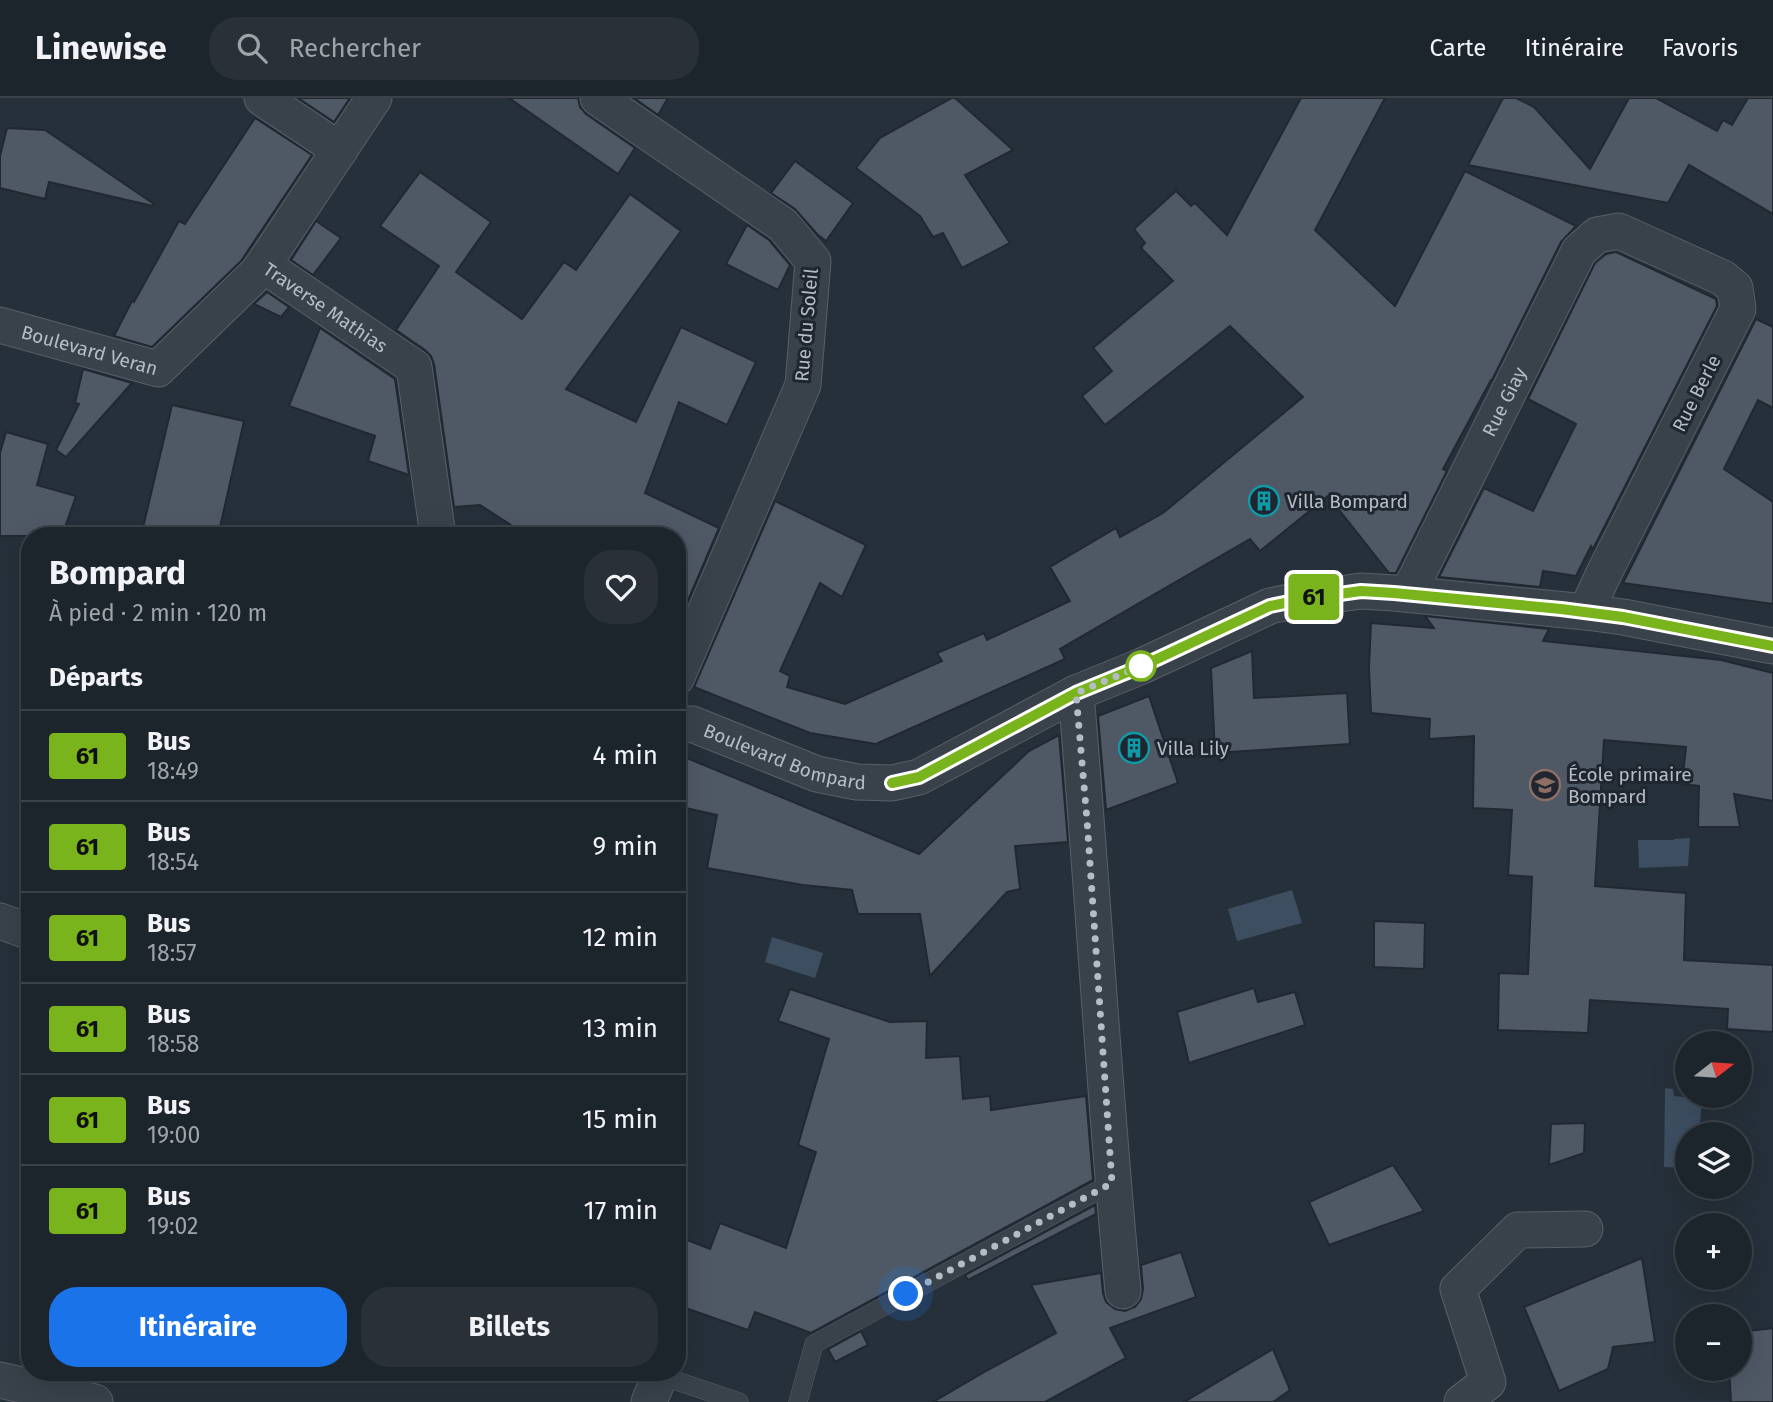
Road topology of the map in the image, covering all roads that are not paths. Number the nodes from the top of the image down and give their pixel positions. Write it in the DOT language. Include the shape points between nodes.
graph roads {
  1 [pos="262,98"];
  2 [pos="374,98"];
  3 [pos="598,98"];
  4 [pos="340,150"];
  5 [pos="1619,232"];
  6 [pos="263,265"];
  7 [pos="0,325"];
  8 [pos="437,527"];
  9 [pos="1408,594"];
  10 [pos="1587,612"];
  11 [pos="1773,646"];
  12 [pos="686,656"];
  13 [pos="1076,693"];
  14 [pos="686,724"];
  15 [pos="0,921"];
  16 [pos="21,929"];
  17 [pos="1112,1183"];
  18 [pos="1585,1229"];
  19 [pos="1123,1291"];
  20 [pos="0,1380"];
  21 [pos="653,1383"];
  22 [pos="95,1402"];
  23 [pos="739,1402"];
  24 [pos="798,1402"];
  25 [pos="1462,1402"];
  1 -- 4 [label="street"];
  2 -- 4 [label="street, Traverse Mathias"];
  3 -- 12 [label="street, Rue du Soleil" via="783,225 813,261 803,385"];
  4 -- 6 [label="street, Traverse Mathias"];
  5 -- 9 [label="street, Rue Giay" via="1597,235 1579,251"];
  5 -- 10 [label="street, Rue Berle" via="1723,278 1735,288 1738,309"];
  6 -- 7 [label="street, Boulevard Veran" via="158,369"];
  6 -- 8 [label="street, Traverse Mathias" via="414,367"];
  9 -- 10 [label="street, Boulevard Bompard"];
  9 -- 13 [label="street, Boulevard Bompard" via="1361,591 1270,606"];
  10 -- 11 [label="street, Boulevard Bompard"];
  13 -- 14 [label="street, Boulevard Bompard" via="919,777 892,783 817,774"];
  13 -- 17 [label="street"];
  15 -- 16 [label="street"];
  17 -- 19 [label="street"];
  17 -- 24 [label="lane" via="814,1344"];
  18 -- 25 [label="street" via="1518,1230 1458,1289 1488,1382"];
  20 -- 22 [label="street"];
  21 -- 23 [label="lane"];
}
